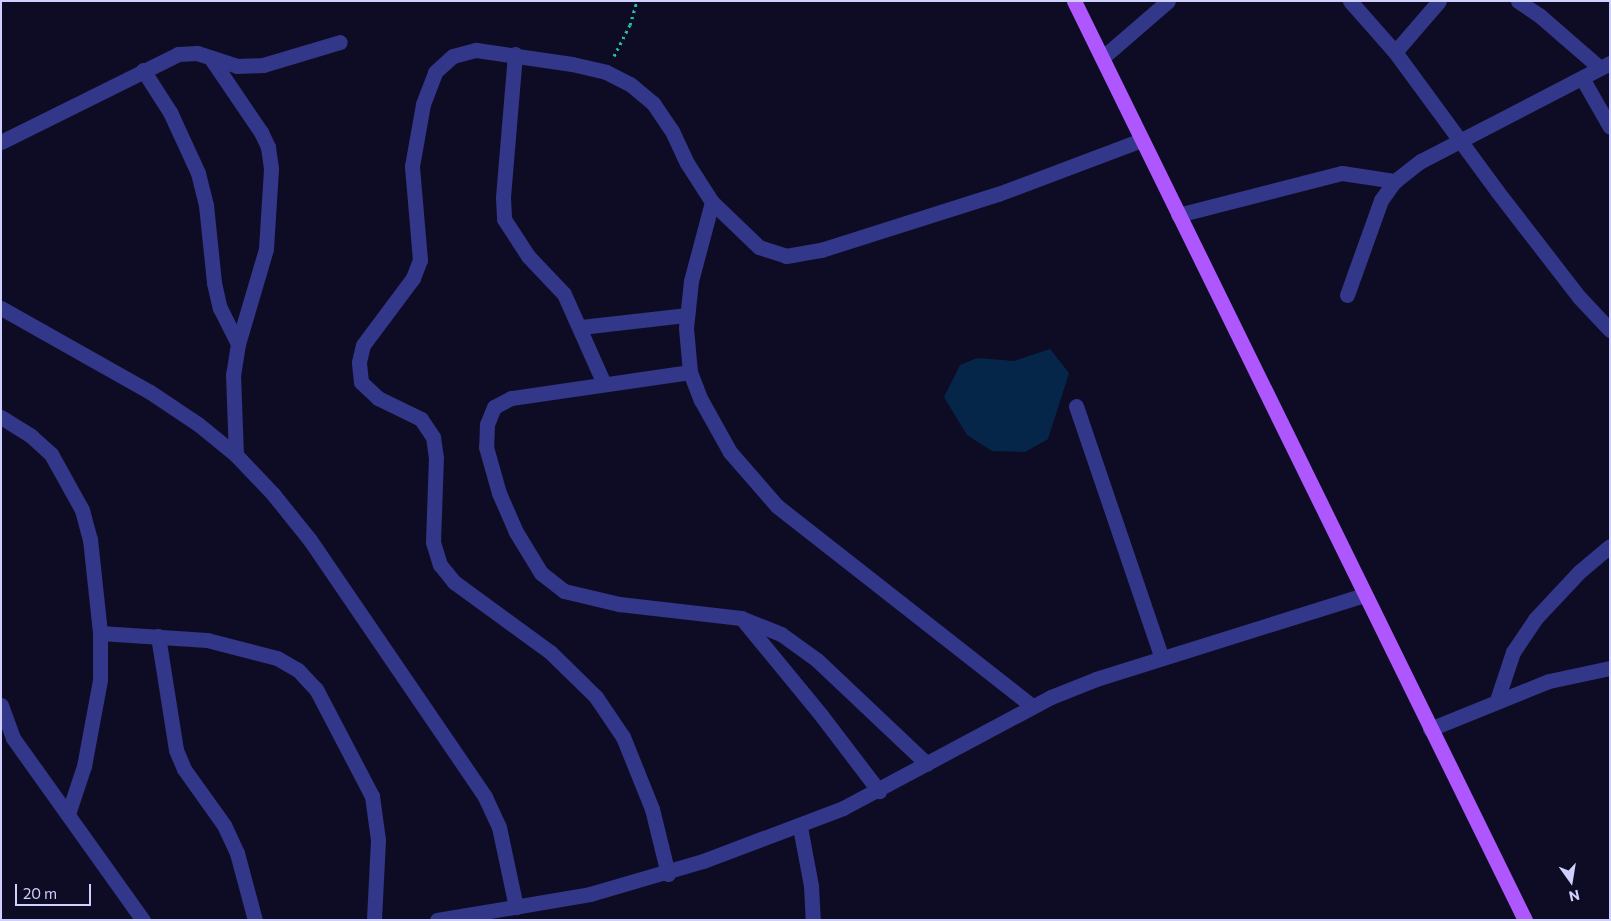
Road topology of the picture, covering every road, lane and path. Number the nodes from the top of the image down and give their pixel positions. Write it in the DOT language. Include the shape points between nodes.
graph roads {
  1 [pos="637,1"];
  2 [pos="1074,1"];
  3 [pos="1168,1"];
  4 [pos="1350,1"];
  5 [pos="1439,1"];
  6 [pos="1518,1"];
  7 [pos="340,42"];
  8 [pos="1395,52"];
  9 [pos="515,54"];
  10 [pos="1102,58"];
  11 [pos="212,60"];
  12 [pos="1605,66"];
  13 [pos="143,70"];
  14 [pos="606,72"];
  15 [pos="1582,78"];
  16 [pos="1610,127"];
  17 [pos="1142,140"];
  18 [pos="1461,141"];
  19 [pos="1,142"];
  20 [pos="1395,181"];
  21 [pos="712,202"];
  22 [pos="1178,215"];
  23 [pos="1347,294"];
  24 [pos="1,308"];
  25 [pos="687,315"];
  26 [pos="581,328"];
  27 [pos="1610,330"];
  28 [pos="238,344"];
  29 [pos="690,372"];
  30 [pos="604,384"];
  31 [pos="1076,406"];
  32 [pos="1,418"];
  33 [pos="236,455"];
  34 [pos="1610,546"];
  35 [pos="1364,595"];
  36 [pos="741,618"];
  37 [pos="100,633"];
  38 [pos="158,636"];
  39 [pos="1162,658"];
  40 [pos="1610,668"];
  41 [pos="1497,700"];
  42 [pos="1,705"];
  43 [pos="1032,706"];
  44 [pos="1430,729"];
  45 [pos="7,736"];
  46 [pos="927,764"];
  47 [pos="879,791"];
  48 [pos="68,814"];
  49 [pos="800,827"];
  50 [pos="668,874"];
  51 [pos="516,907"];
  52 [pos="482,916"];
  53 [pos="143,920"];
  54 [pos="255,920"];
  55 [pos="374,920"];
  56 [pos="437,920"];
  57 [pos="813,920"];
  58 [pos="1525,920"];
  1 -- 14 [label="path" via="630,25"];
  2 -- 10 [label="main road"];
  3 -- 10 [label="street"];
  4 -- 8 [label="street"];
  5 -- 8 [label="street"];
  6 -- 12 [label="street"];
  7 -- 11 [label="street" via="263,65 237,66"];
  8 -- 18 [label="street"];
  9 -- 14 [label="street"];
  9 -- 26 [label="street" via="502,198 504,220 528,256 564,294"];
  9 -- 50 [label="street" via="476,50 453,56 435,72 423,104 412,166 420,260 413,278 363,345 359,362 361,382 378,398 421,419 433,436 436,458 433,542 440,565 454,582 550,652 596,697 623,737 652,809"];
  10 -- 17 [label="main road"];
  11 -- 13 [label="street" via="196,53 178,54"];
  11 -- 28 [label="street" via="261,132 272,169 266,249"];
  12 -- 15 [label="street"];
  13 -- 19 [label="street"];
  13 -- 28 [label="street" via="170,112 198,173 206,205 214,283 220,308"];
  14 -- 21 [label="street" via="630,84 653,102"];
  15 -- 16 [label="street"];
  15 -- 18 [label="street"];
  17 -- 21 [label="street" via="998,194 821,250 786,256 759,247"];
  17 -- 22 [label="main road"];
  18 -- 20 [label="street" via="1421,162"];
  18 -- 27 [label="street" via="1579,297"];
  20 -- 22 [label="street" via="1342,173"];
  20 -- 23 [label="street" via="1381,200"];
  21 -- 25 [label="street" via="691,281"];
  22 -- 35 [label="main road"];
  24 -- 33 [label="street" via="150,392 198,424"];
  25 -- 26 [label="street"];
  25 -- 29 [label="street"];
  26 -- 30 [label="street"];
  28 -- 33 [label="street" via="233,374"];
  29 -- 30 [label="street"];
  29 -- 43 [label="street" via="701,400 730,452 777,506"];
  30 -- 36 [label="street" via="511,398 494,407 487,424 486,447 499,493 516,532 541,573 564,592 619,604"];
  31 -- 39 [label="street"];
  32 -- 37 [label="street" via="31,436 51,454 82,510 96,576"];
  33 -- 51 [label="street" via="310,540 485,797 498,827"];
  34 -- 41 [label="street" via="1584,567 1534,619 1513,652"];
  35 -- 39 [label="street"];
  35 -- 44 [label="main road"];
  36 -- 46 [label="street" via="781,634 817,660"];
  36 -- 47 [label="street" via="822,714"];
  37 -- 38 [label="street"];
  37 -- 48 [label="street" via="100,680 93,724 84,766"];
  38 -- 54 [label="street" via="176,750 234,846 248,883"];
  38 -- 55 [label="street" via="207,640 277,658 298,670 316,689 356,762 377,816"];
  39 -- 43 [label="street" via="1096,679"];
  40 -- 41 [label="street" via="1549,681"];
  41 -- 44 [label="street"];
  42 -- 45 [label="street"];
  43 -- 46 [label="street"];
  44 -- 58 [label="main road"];
  45 -- 48 [label="street"];
  46 -- 47 [label="street"];
  47 -- 49 [label="street"];
  48 -- 53 [label="street"];
  49 -- 50 [label="street"];
  49 -- 57 [label="street" via="811,886"];
  50 -- 51 [label="street" via="590,894"];
  51 -- 52 [label="street"];
  52 -- 56 [label="street"];
}
